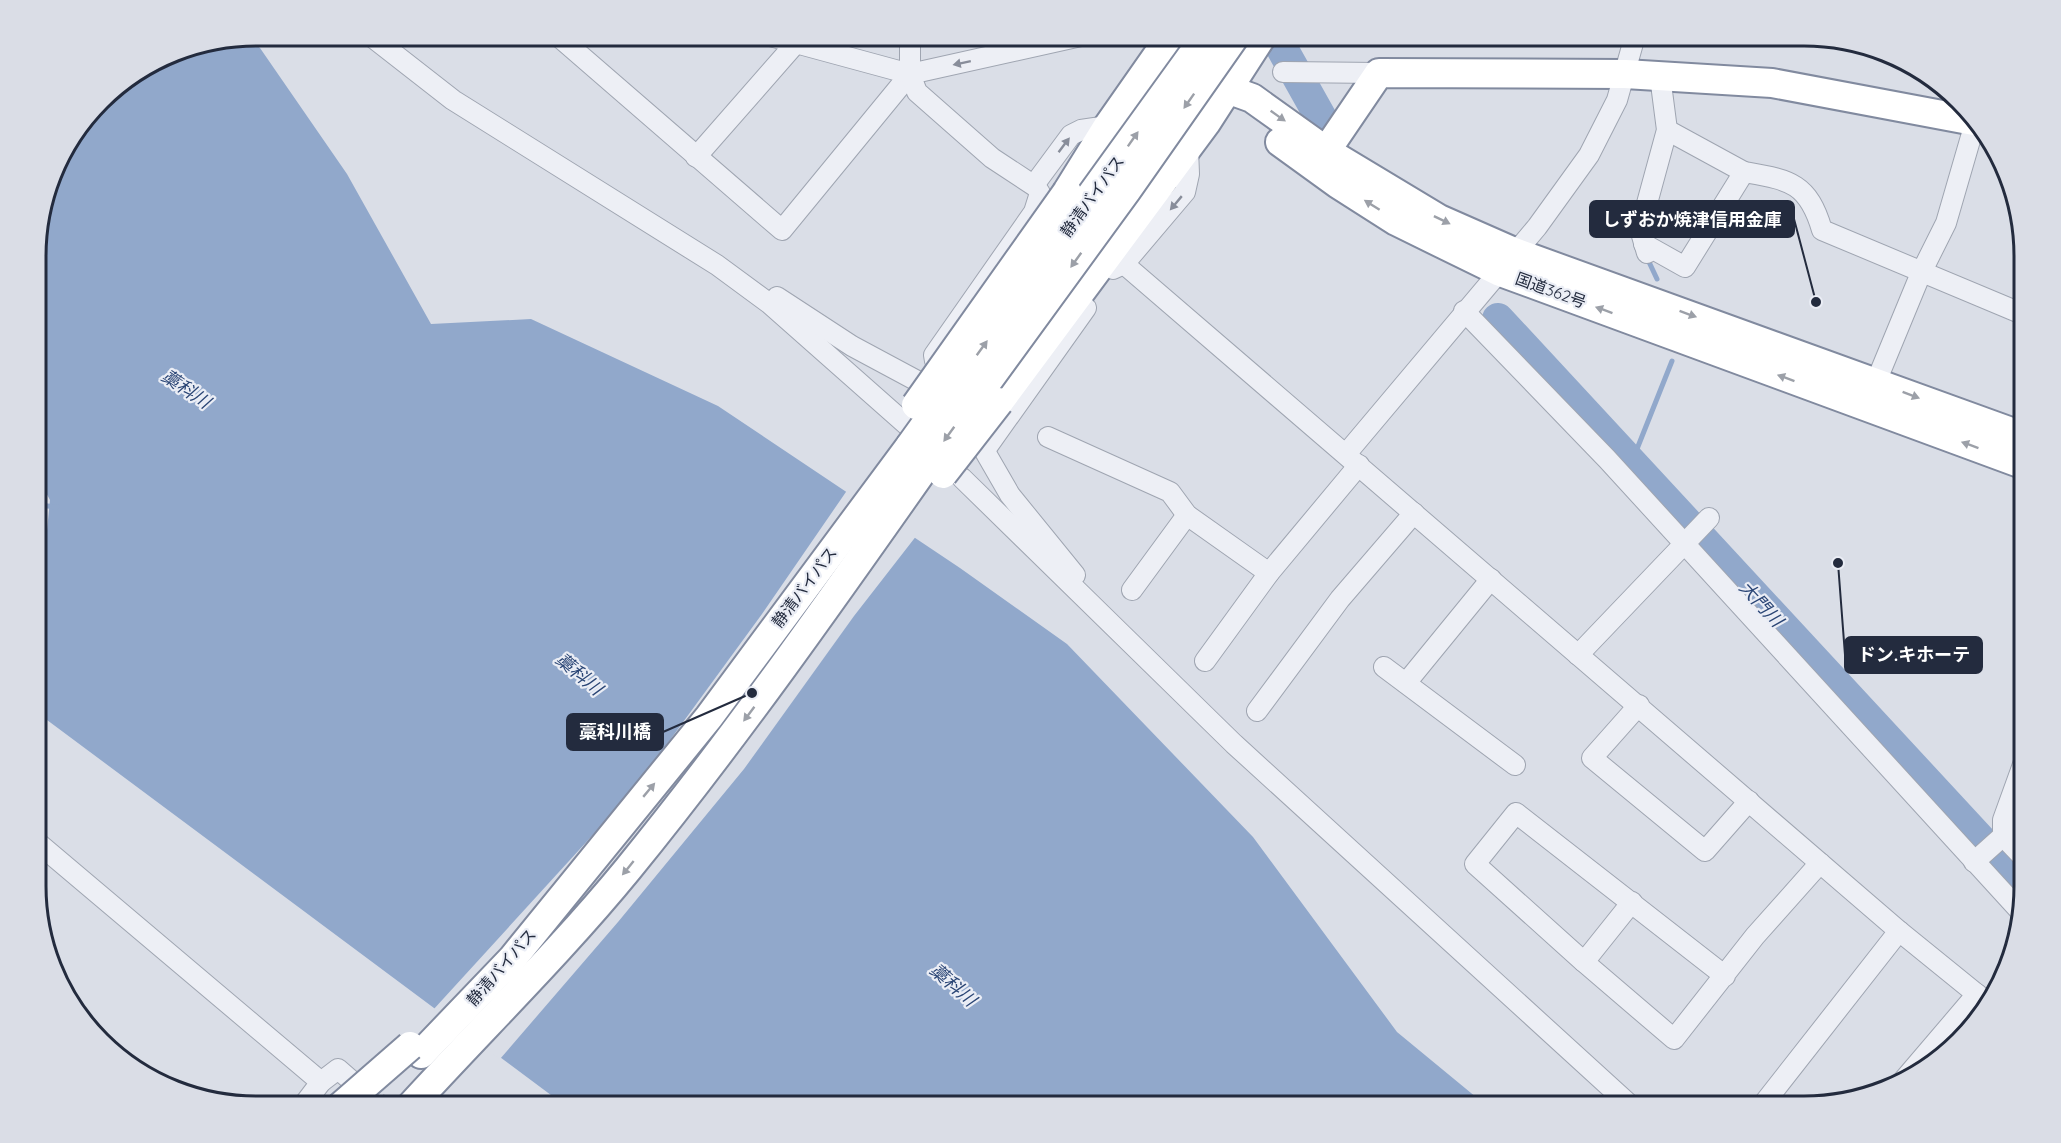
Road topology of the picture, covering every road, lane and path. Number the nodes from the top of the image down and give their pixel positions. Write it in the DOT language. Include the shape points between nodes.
graph roads {
  1 [pos="384,46"];
  2 [pos="569,46"];
  3 [pos="793,46"];
  4 [pos="807,46"];
  5 [pos="910,46"];
  6 [pos="1036,46"];
  7 [pos="1160,46"];
  8 [pos="1175,46"];
  9 [pos="1199,46"];
  10 [pos="1228,46"];
  11 [pos="1255,46"];
  12 [pos="1632,46"];
  13 [pos="1283,72"];
  14 [pos="1379,73"];
  15 [pos="910,74"];
  16 [pos="1625,74"];
  17 [pos="1660,76"];
  18 [pos="1227,89"];
  19 [pos="1963,120"];
  20 [pos="1108,126"];
  21 [pos="1667,130"];
  22 [pos="1972,131"];
  23 [pos="1188,148"];
  24 [pos="1326,151"];
  25 [pos="696,157"];
  26 [pos="1743,172"];
  27 [pos="1034,185"];
  28 [pos="1506,261"];
  29 [pos="1124,264"];
  30 [pos="717,265"];
  31 [pos="1921,273"];
  32 [pos="1464,311"];
  33 [pos="2014,311"];
  34 [pos="1876,382"];
  35 [pos="921,383"];
  36 [pos="1008,420"];
  37 [pos="908,426"];
  38 [pos="2014,433"];
  39 [pos="1048,437"];
  40 [pos="1352,459"];
  41 [pos="2014,461"];
  42 [pos="962,478"];
  43 [pos="1414,513"];
  44 [pos="1187,515"];
  45 [pos="1709,518"];
  46 [pos="1684,544"];
  47 [pos="1269,573"];
  48 [pos="1491,579"];
  49 [pos="1132,590"];
  50 [pos="1109,624"];
  51 [pos="775,625"];
  52 [pos="796,650"];
  53 [pos="1578,655"];
  54 [pos="1205,661"];
  55 [pos="1384,667"];
  56 [pos="1406,683"];
  57 [pos="1639,705"];
  58 [pos="1257,711"];
  59 [pos="1515,765"];
  60 [pos="1749,801"];
  61 [pos="2014,801"];
  62 [pos="2003,836"];
  63 [pos="2014,848"];
  64 [pos="46,850"];
  65 [pos="1974,862"];
  66 [pos="1820,863"];
  67 [pos="1632,902"];
  68 [pos="2014,904"];
  69 [pos="545,916"];
  70 [pos="1899,932"];
  71 [pos="564,944"];
  72 [pos="1584,963"];
  73 [pos="1725,976"];
  74 [pos="1982,998"];
  75 [pos="1979,1003"];
  76 [pos="1927,1056"];
  77 [pos="321,1082"];
  78 [pos="359,1095"];
  79 [pos="310,1096"];
  80 [pos="352,1096"];
  81 [pos="420,1096"];
  82 [pos="445,1096"];
  83 [pos="1620,1096"];
  84 [pos="1770,1096"];
  1 -- 30 [label="street" via="453,100"];
  2 -- 25 [label="street"];
  3 -- 25 [label="street"];
  4 -- 15 [label="street"];
  5 -- 15 [label="street"];
  6 -- 15 [label="street, one-way"];
  7 -- 20 [label="highway"];
  8 -- 18 [label="highway"];
  51 -- 9 [label="highway, 静清バイパス, one-way, bridge"];
  10 -- 52 [label="highway, 静清バイパス, one-way, bridge"];
  11 -- 18 [label="highway"];
  12 -- 16 [label="street"];
  13 -- 14 [label="street"];
  14 -- 16 [label="highway"];
  14 -- 24 [label="highway"];
  15 -- 25 [label="street" via="782,230"];
  15 -- 27 [label="street" via="917,92 949,121 992,158"];
  16 -- 17 [label="highway"];
  16 -- 28 [label="street" via="1617,100 1589,155 1537,227"];
  17 -- 19 [label="highway" via="1772,83"];
  17 -- 21 [label="street"];
  18 -- 23 [label="highway"];
  18 -- 24 [label="highway, 国道362号, one-way" via="1252,98"];
  28 -- 18 [label="highway, 国道362号, one-way" via="1396,221 1241,113"];
  27 -- 20 [label="street, one-way" via="1071,135 1081,129"];
  20 -- 51 [label="highway, bridge" via="1067,192 914,407"];
  21 -- 26 [label="street"];
  21 -- 26 [label="street" via="1640,229 1646,249 1685,267"];
  22 -- 31 [label="street" via="1946,222"];
  23 -- 29 [label="street, one-way" via="1190,174 1185,192"];
  23 -- 52 [label="highway, bridge" via="941,477"];
  24 -- 28 [label="highway, 国道362号, one-way"];
  26 -- 31 [label="street" via="1777,178 1800,188 1815,205 1822,230"];
  27 -- 36 [label="street" via="1040,193 1034,212 934,355 935,361"];
  28 -- 32 [label="street"];
  28 -- 34 [label="highway, 国道362号, one-way"];
  41 -- 28 [label="highway, 国道362号, one-way"];
  29 -- 36 [label="street" via="1115,266"];
  29 -- 40 [label="street"];
  30 -- 35 [label="street"];
  30 -- 37 [label="street" via="770,304"];
  31 -- 33 [label="street"];
  31 -- 34 [label="street"];
  32 -- 40 [label="street"];
  32 -- 46 [label="street" via="1608,459"];
  34 -- 38 [label="highway, 国道362号, one-way"];
  36 -- 50 [label="street" via="982,446 1010,495"];
  39 -- 44 [label="street" via="1170,492"];
  40 -- 43 [label="street"];
  40 -- 47 [label="street"];
  42 -- 50 [label="street"];
  43 -- 48 [label="street"];
  43 -- 58 [label="street" via="1340,598"];
  44 -- 47 [label="street"];
  44 -- 49 [label="street"];
  45 -- 46 [label="street"];
  46 -- 53 [label="street"];
  46 -- 65 [label="street"];
  47 -- 54 [label="street"];
  48 -- 53 [label="street"];
  48 -- 56 [label="street"];
  50 -- 83 [label="street" via="1234,744"];
  69 -- 51 [label="highway, 静清バイパス, one-way" via="709,717"];
  52 -- 71 [label="highway, 静清バイパス, one-way" via="627,870"];
  53 -- 57 [label="street"];
  55 -- 56 [label="street"];
  56 -- 59 [label="street"];
  57 -- 60 [label="street"];
  57 -- 60 [label="street" via="1592,758 1706,851"];
  60 -- 66 [label="street"];
  61 -- 62 [label="street" via="2003,819"];
  62 -- 63 [label="street"];
  62 -- 65 [label="street"];
  64 -- 77 [label="street"];
  65 -- 68 [label="street"];
  66 -- 70 [label="street"];
  66 -- 73 [label="street"];
  67 -- 72 [label="street"];
  67 -- 72 [label="street" via="1516,813 1475,864"];
  67 -- 73 [label="street"];
  69 -- 78 [label="highway, 静清バイパス" via="470,1004"];
  69 -- 80 [label="highway, bridge" via="410,1046"];
  70 -- 74 [label="street"];
  70 -- 84 [label="street"];
  71 -- 81 [label="highway, 静清バイパス"];
  71 -- 82 [label="highway"];
  72 -- 73 [label="street" via="1674,1039"];
  75 -- 76 [label="street"];
  77 -- 78 [label="street" via="338,1069"];
  77 -- 79 [label="street"];
}
